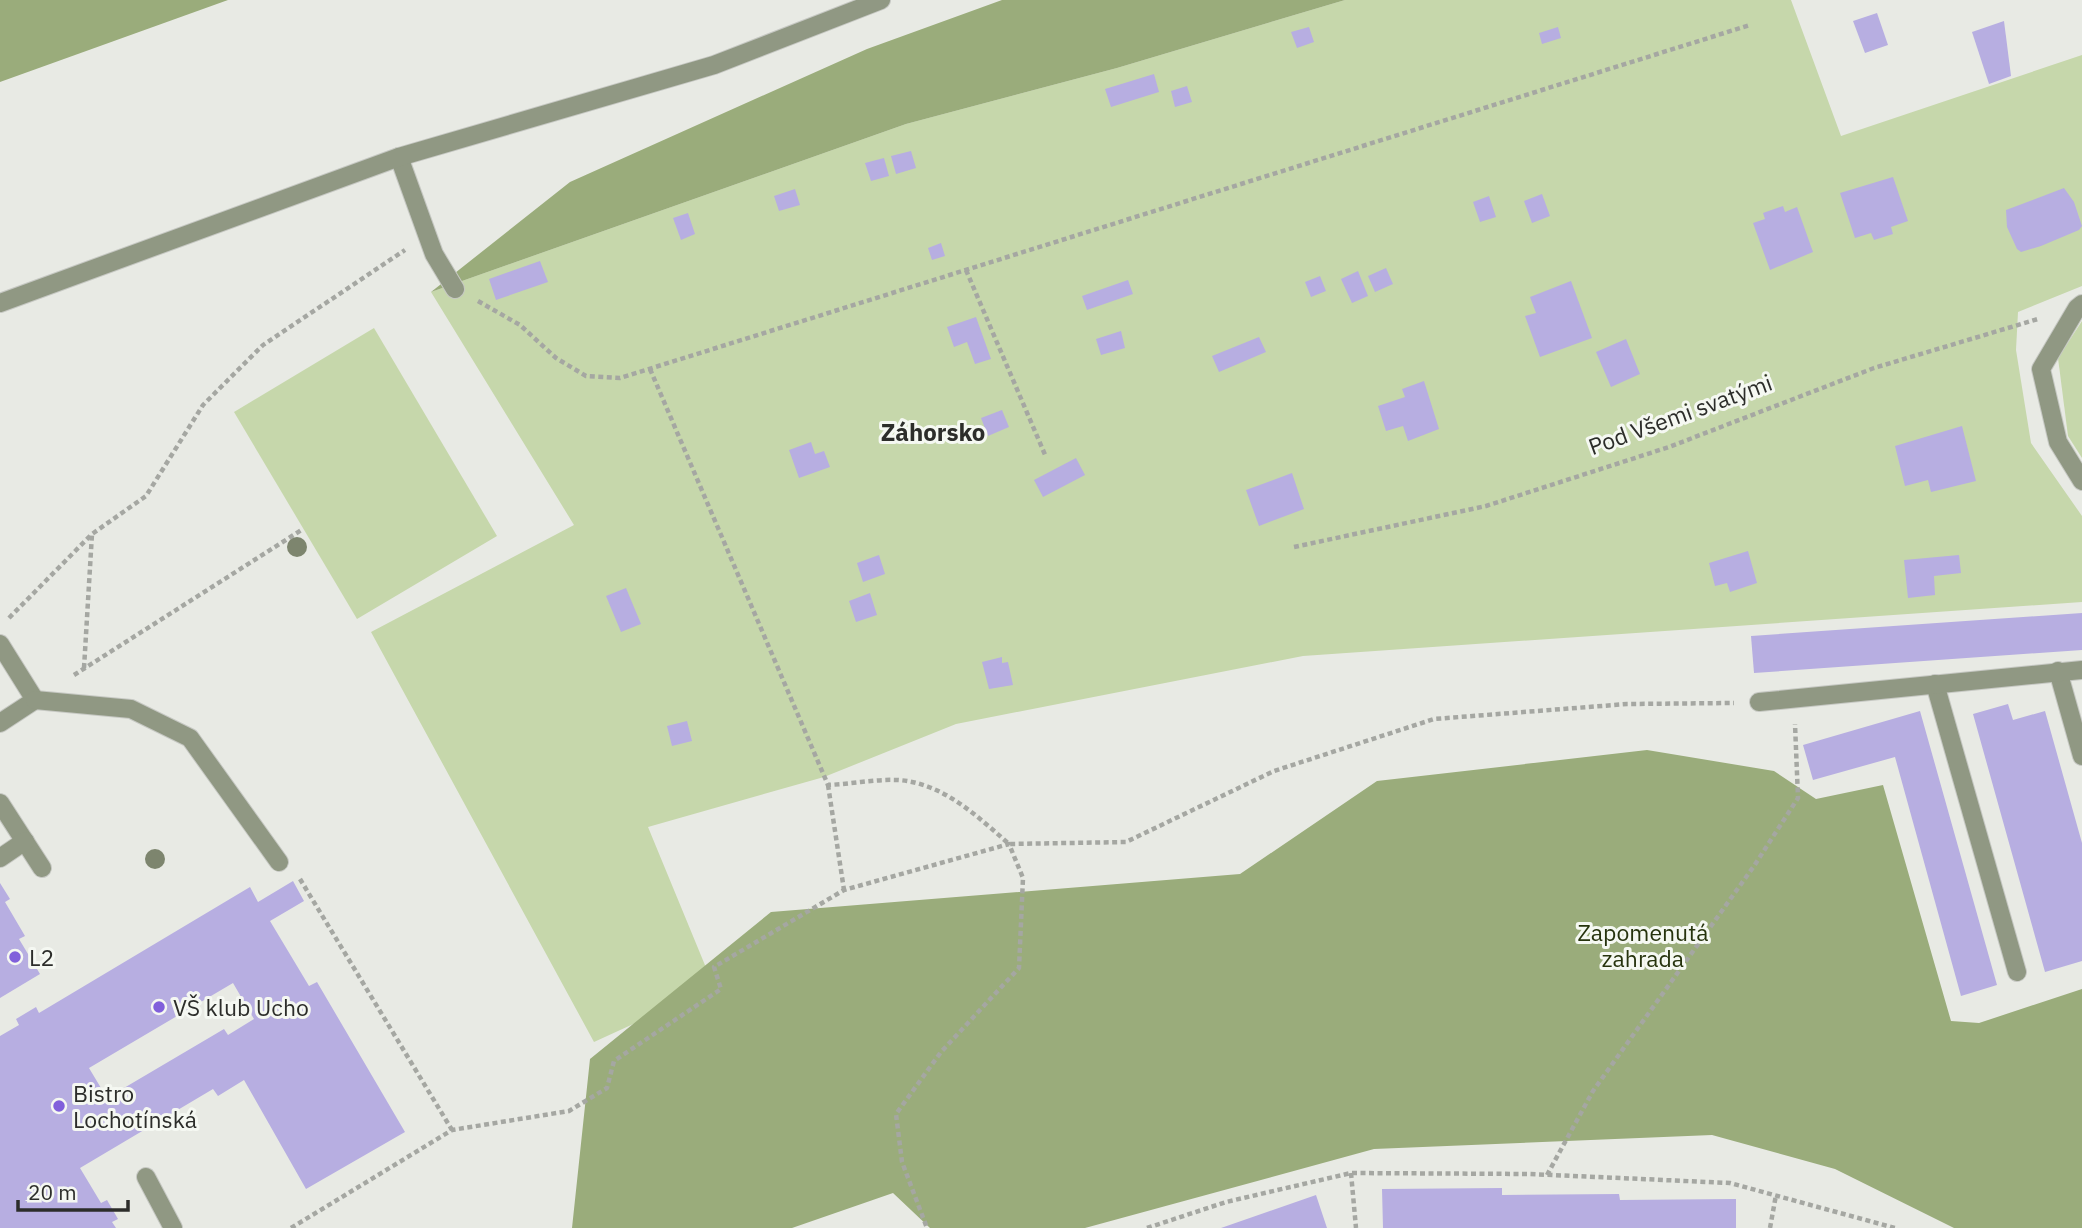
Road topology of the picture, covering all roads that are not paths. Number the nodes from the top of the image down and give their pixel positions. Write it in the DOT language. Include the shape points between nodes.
graph roads {
  1 [pos="881,0"];
  2 [pos="400,157"];
  3 [pos="455,289"];
  4 [pos="0,303"];
  5 [pos="2079,306"];
  6 [pos="2082,481"];
  7 [pos="0,644"];
  8 [pos="2082,670"];
  9 [pos="2057,671"];
  10 [pos="1935,684"];
  11 [pos="35,701"];
  12 [pos="1759,702"];
  13 [pos="0,723"];
  14 [pos="2082,756"];
  15 [pos="0,803"];
  16 [pos="25,841"];
  17 [pos="0,858"];
  18 [pos="279,862"];
  19 [pos="42,868"];
  20 [pos="2017,972"];
  21 [pos="146,1177"];
  22 [pos="173,1228"];
  1 -- 2 [label="street" via="714,65"];
  2 -- 3 [label="street" via="426,236"];
  2 -- 4 [label="street"];
  5 -- 6 [label="street" via="2041,369 2058,442"];
  7 -- 11 [label="street"];
  8 -- 9 [label="street"];
  9 -- 10 [label="street"];
  9 -- 14 [label="street"];
  10 -- 12 [label="street"];
  10 -- 20 [label="street"];
  11 -- 13 [label="street"];
  11 -- 18 [label="street" via="131,709 190,738"];
  15 -- 16 [label="street"];
  16 -- 17 [label="street"];
  16 -- 19 [label="street"];
  21 -- 22 [label="street"];
}
